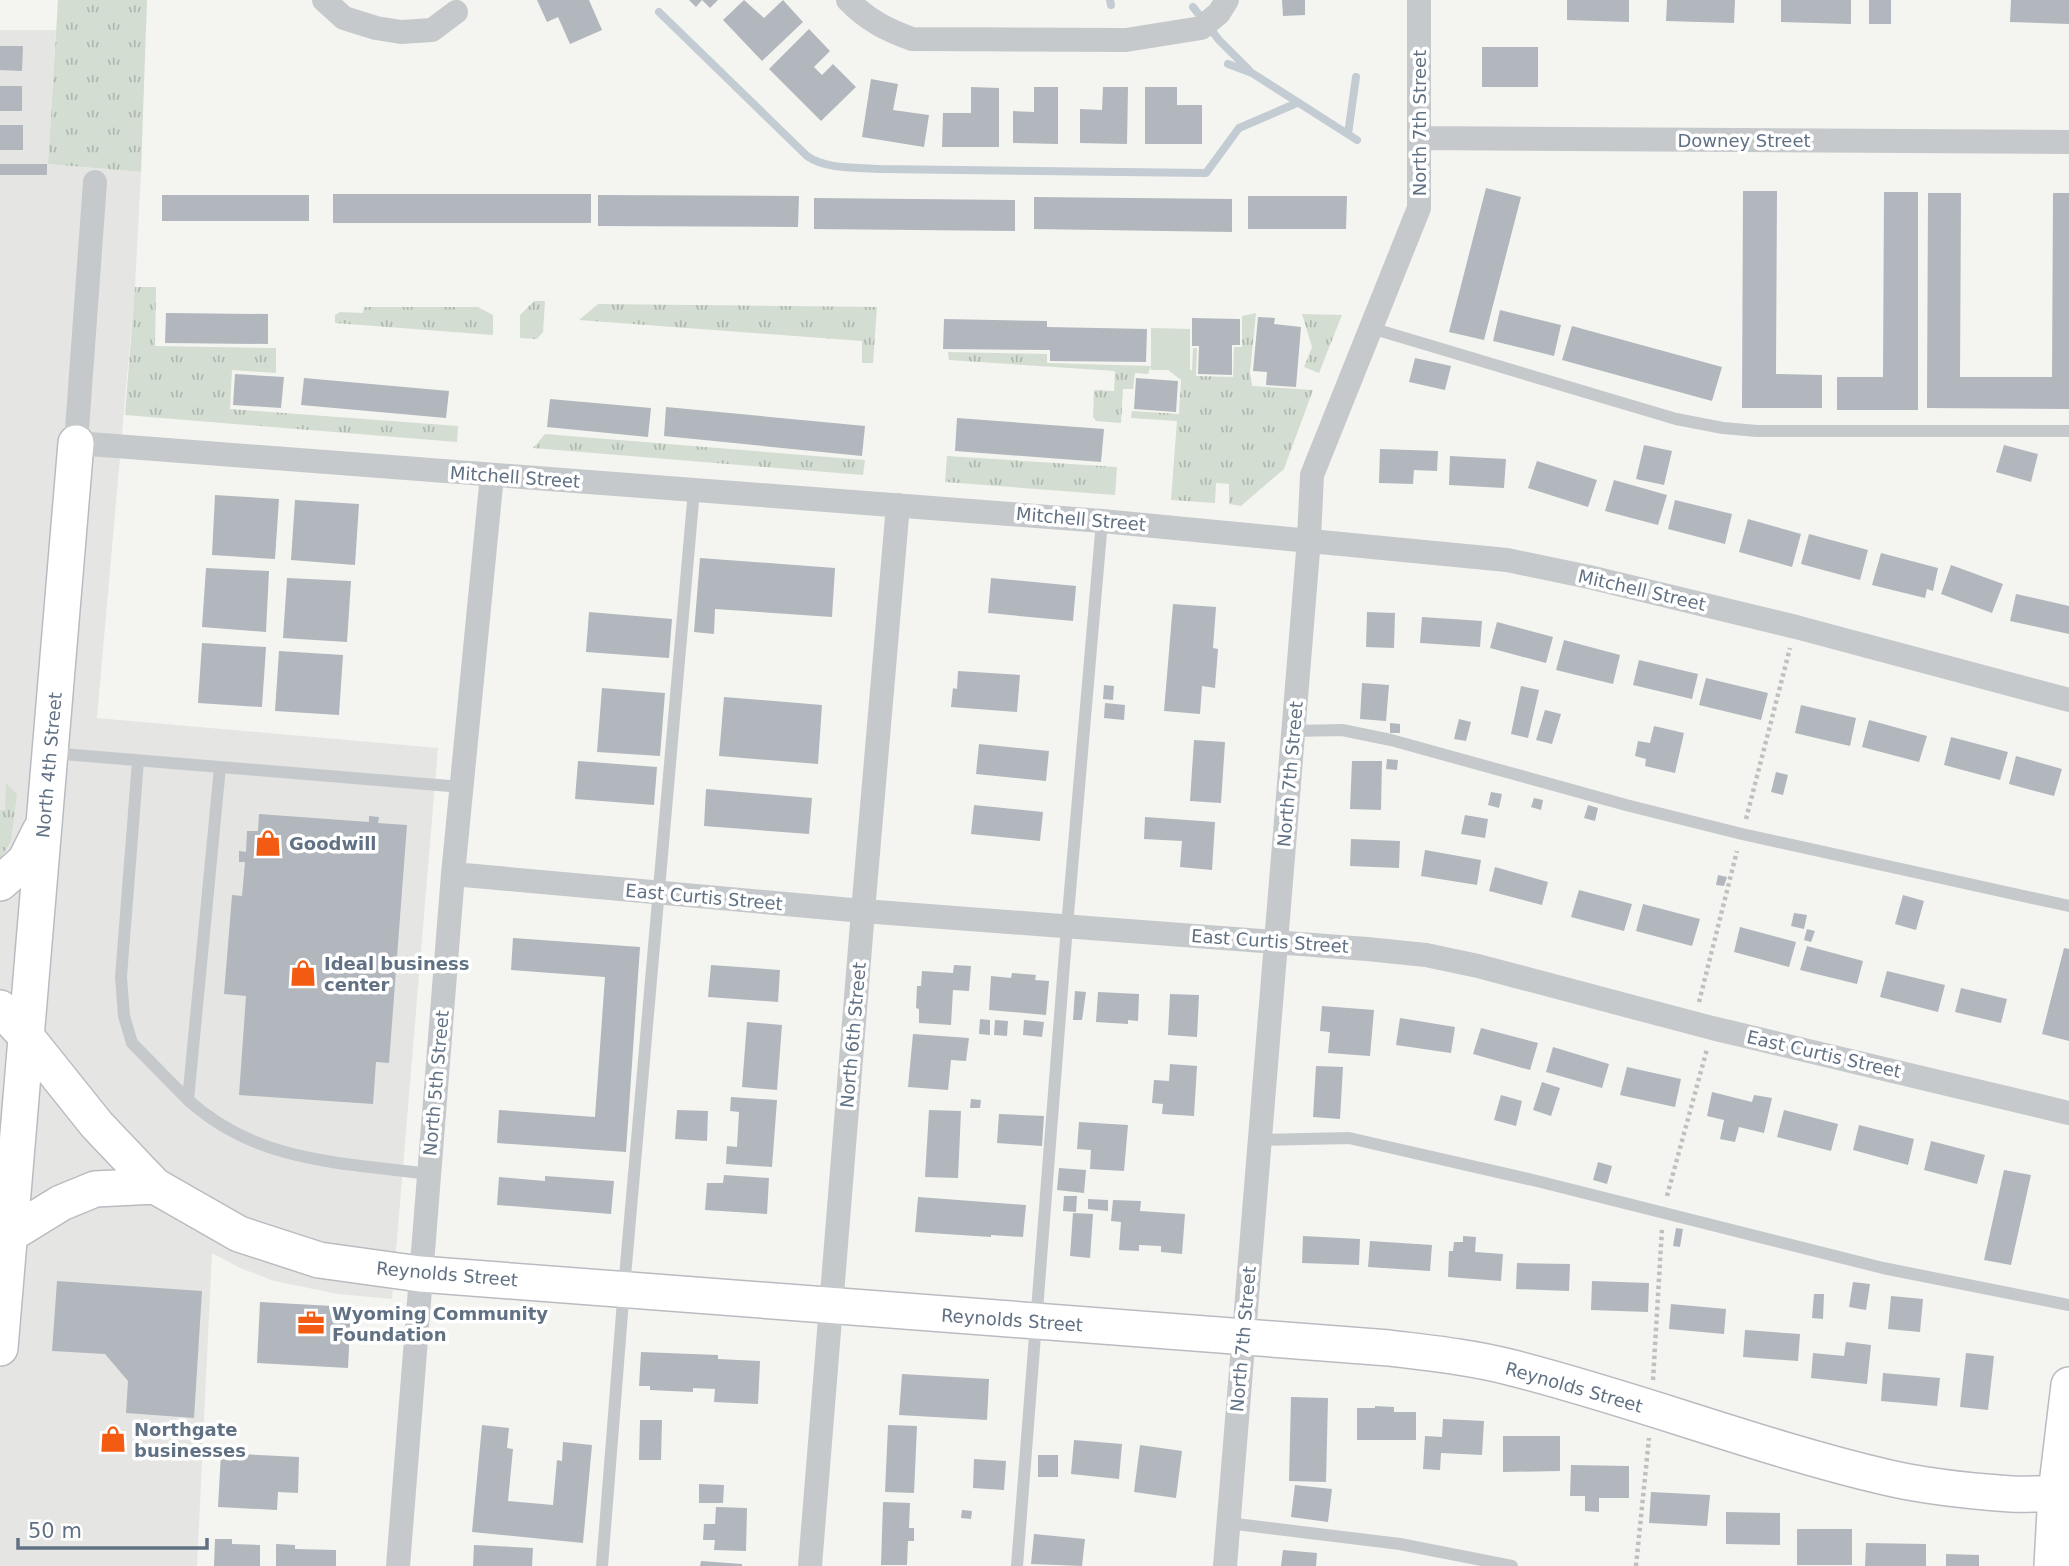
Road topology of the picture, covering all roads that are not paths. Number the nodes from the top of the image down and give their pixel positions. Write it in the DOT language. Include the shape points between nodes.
graph roads {
  1 [pos="324,0"];
  2 [pos="848,0"];
  3 [pos="1227,0"];
  4 [pos="1419,0"];
  5 [pos="456,12"];
  6 [pos="1419,138"];
  7 [pos="2069,142"];
  8 [pos="94,182"];
  9 [pos="1371,328"];
  10 [pos="2069,431"];
  11 [pos="76,443"];
  12 [pos="492,475"];
  13 [pos="694,490"];
  14 [pos="898,505"];
  15 [pos="1102,521"];
  16 [pos="1309,540"];
  17 [pos="2069,700"];
  18 [pos="1293,731"];
  19 [pos="50,753"];
  20 [pos="138,761"];
  21 [pos="220,767"];
  22 [pos="462,788"];
  23 [pos="43,825"];
  24 [pos="453,874"];
  25 [pos="0,883"];
  26 [pos="658,893"];
  27 [pos="2069,906"];
  28 [pos="863,911"];
  29 [pos="1067,926"];
  30 [pos="1275,942"];
  31 [pos="0,1008"];
  32 [pos="25,1035"];
  33 [pos="188,1100"];
  34 [pos="2069,1113"];
  35 [pos="1259,1140"];
  36 [pos="428,1174"];
  37 [pos="155,1186"];
  38 [pos="5,1234"];
  39 [pos="420,1274"];
  40 [pos="624,1288"];
  41 [pos="2069,1305"];
  42 [pos="831,1306"];
  43 [pos="1037,1322"];
  44 [pos="1243,1337"];
  45 [pos="0,1348"];
  46 [pos="2069,1385"];
  47 [pos="2062,1494"];
  48 [pos="1228,1523"];
  49 [pos="398,1566"];
  50 [pos="602,1566"];
  51 [pos="810,1566"];
  52 [pos="1017,1566"];
  53 [pos="1224,1566"];
  54 [pos="1513,1566"];
  55 [pos="2052,1566"];
  1 -- 5 [label="street" via="344,18 401,32 432,30"];
  2 -- 3 [label="street" via="886,30 912,39 1126,40 1201,28"];
  4 -- 6 [label="street, North 7th Street"];
  6 -- 7 [label="street, Downey Street"];
  6 -- 9 [label="street, North 7th Street" via="1419,208"];
  8 -- 11 [label="street, North 4th Street"];
  9 -- 10 [label="lane" via="1676,419 1723,428"];
  9 -- 16 [label="street, North 7th Street" via="1312,475"];
  11 -- 12 [label="street, Mitchell Street"];
  11 -- 19 [label="main road, North 4th Street"];
  12 -- 13 [label="street, Mitchell Street"];
  12 -- 22 [label="street, North 5th Street"];
  13 -- 14 [label="street, Mitchell Street"];
  13 -- 26 [label="lane"];
  14 -- 15 [label="street, Mitchell Street"];
  14 -- 28 [label="street, North 6th Street"];
  15 -- 16 [label="street, Mitchell Street"];
  15 -- 29 [label="lane"];
  16 -- 17 [label="street, Mitchell Street" via="1507,560 1589,577"];
  16 -- 18 [label="street, North 7th Street"];
  18 -- 27 [label="lane" via="1342,730 1391,740 1626,805"];
  18 -- 30 [label="street, North 7th Street"];
  19 -- 20 [label="lane"];
  19 -- 23 [label="main road, North 4th Street"];
  20 -- 21 [label="lane"];
  20 -- 33 [label="lane" via="121,977 124,1016 132,1043"];
  21 -- 22 [label="lane"];
  21 -- 33 [label="lane"];
  22 -- 24 [label="street, North 5th Street"];
  23 -- 25 [label="main road" via="25,861"];
  23 -- 32 [label="main road, North 4th Street"];
  24 -- 26 [label="street, East Curtis Street"];
  24 -- 36 [label="street, North 5th Street"];
  26 -- 28 [label="street, East Curtis Street"];
  26 -- 40 [label="lane"];
  28 -- 29 [label="street, East Curtis Street"];
  28 -- 42 [label="street, North 6th Street"];
  29 -- 30 [label="street, East Curtis Street"];
  29 -- 43 [label="lane"];
  30 -- 34 [label="street, East Curtis Street" via="1426,956 1478,966 1712,1028"];
  30 -- 35 [label="street, North 7th Street"];
  31 -- 32 [label="main road"];
  32 -- 37 [label="main road, Reynolds Street" via="97,1125"];
  32 -- 38 [label="main road, North 4th Street"];
  33 -- 36 [label="lane" via="210,1120 242,1138 294,1156"];
  35 -- 41 [label="lane" via="1349,1138 1883,1268"];
  35 -- 44 [label="street, North 7th Street"];
  36 -- 39 [label="street, North 5th Street"];
  37 -- 38 [label="main road" via="95,1189"];
  37 -- 39 [label="main road, Reynolds Street" via="239,1234 319,1260"];
  38 -- 45 [label="main road, North 4th Street"];
  39 -- 40 [label="main road, Reynolds Street"];
  39 -- 49 [label="street, North 5th Street"];
  40 -- 42 [label="main road, Reynolds Street"];
  40 -- 50 [label="lane"];
  42 -- 43 [label="main road, Reynolds Street"];
  42 -- 51 [label="street, North 6th Street"];
  43 -- 44 [label="main road, Reynolds Street"];
  43 -- 52 [label="lane"];
  44 -- 47 [label="main road, Reynolds Street" via="1454,1356 1508,1367 1889,1478 1947,1488"];
  44 -- 48 [label="street, North 7th Street"];
  46 -- 47 [label="main road"];
  47 -- 55 [label="main road"];
  48 -- 53 [label="street, North 7th Street"];
  48 -- 54 [label="lane" via="1400,1544"];
}
